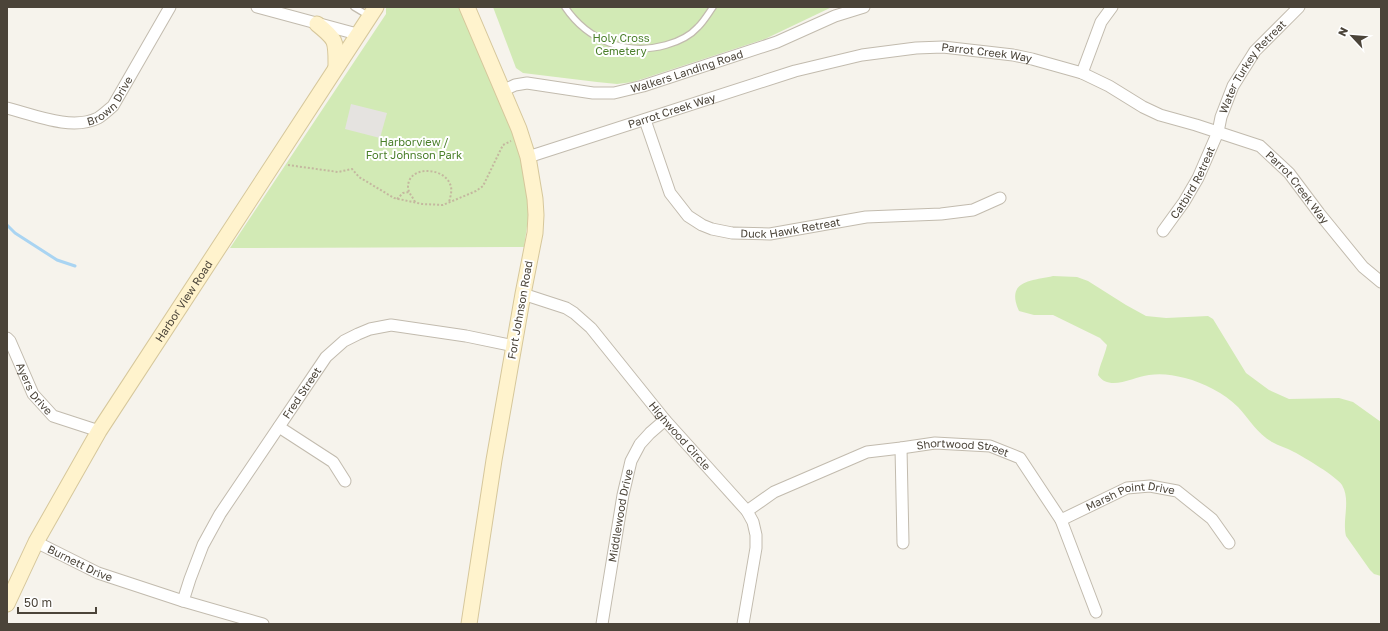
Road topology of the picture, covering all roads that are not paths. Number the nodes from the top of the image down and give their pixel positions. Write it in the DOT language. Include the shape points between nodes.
graph roads {
  1 [pos="170,7"];
  2 [pos="257,7"];
  3 [pos="354,7"];
  4 [pos="466,7"];
  5 [pos="565,7"];
  6 [pos="712,7"];
  7 [pos="864,7"];
  8 [pos="1112,7"];
  9 [pos="1299,7"];
  10 [pos="373,12"];
  11 [pos="318,24"];
  12 [pos="357,34"];
  13 [pos="336,66"];
  14 [pos="1082,73"];
  15 [pos="504,90"];
  16 [pos="7,108"];
  17 [pos="645,120"];
  18 [pos="1218,132"];
  19 [pos="528,157"];
  20 [pos="1000,198"];
  21 [pos="1163,231"];
  22 [pos="1381,282"];
  23 [pos="523,294"];
  24 [pos="7,338"];
  25 [pos="514,346"];
  26 [pos="665,420"];
  27 [pos="279,427"];
  28 [pos="99,431"];
  29 [pos="901,448"];
  30 [pos="345,481"];
  31 [pos="747,511"];
  32 [pos="1061,520"];
  33 [pos="36,542"];
  34 [pos="903,543"];
  35 [pos="1229,543"];
  36 [pos="183,601"];
  37 [pos="7,604"];
  38 [pos="1096,612"];
  39 [pos="263,624"];
  40 [pos="470,624"];
  41 [pos="602,624"];
  42 [pos="743,624"];
  1 -- 16 [label="street, Brown Drive" via="113,106 99,117 84,122 67,123"];
  2 -- 11 [label="street"];
  3 -- 10 [label="lane"];
  4 -- 15 [label="main road, Fort Johnson Road"];
  5 -- 6 [label="lane" via="579,25 592,35 622,47 636,49 657,47 686,36 698,28"];
  7 -- 15 [label="street, Walkers Landing Road" via="835,16 777,42 614,93 592,93 527,84 515,85"];
  8 -- 14 [label="street" via="1101,22"];
  9 -- 18 [label="street, Water Turkey Retreat" via="1256,51 1233,86"];
  10 -- 12 [label="main road, Harbor View Road"];
  11 -- 12 [label="street"];
  11 -- 13 [label="main road" via="332,36 336,46"];
  12 -- 13 [label="main road, Harbor View Road"];
  13 -- 28 [label="main road, Harbor View Road"];
  14 -- 17 [label="street, Parrot Creek Way" via="1013,55 943,47 916,48 862,55 795,71"];
  14 -- 18 [label="street, Parrot Creek Way" via="1160,115"];
  15 -- 19 [label="main road, Fort Johnson Road"];
  17 -- 19 [label="street, Parrot Creek Way"];
  17 -- 20 [label="street, Duck Hawk Retreat" via="670,193 688,216 712,229 732,233 770,234 866,217 974,210"];
  18 -- 21 [label="street, Catbird Retreat" via="1198,178"];
  18 -- 22 [label="street, Parrot Creek Way" via="1260,146 1289,173 1363,267"];
  19 -- 23 [label="main road, Fort Johnson Road" via="536,199 536,216"];
  23 -- 25 [label="main road, Fort Johnson Road"];
  23 -- 26 [label="street, Highwood Circle" via="566,308 583,320"];
  24 -- 28 [label="street, Ayers Drive" via="33,394 53,416"];
  25 -- 27 [label="street, Fred Street" via="391,325 370,329 344,342 326,357"];
  25 -- 40 [label="main road, Fort Johnson Road"];
  26 -- 31 [label="street, Highwood Circle"];
  26 -- 41 [label="street, Middlewood Drive" via="640,444 631,460"];
  27 -- 30 [label="street" via="333,462"];
  27 -- 36 [label="street, Fred Street" via="214,525 203,545"];
  28 -- 33 [label="main road, Harbor View Road"];
  29 -- 31 [label="street, Shortwood Street" via="867,452 774,492"];
  29 -- 32 [label="street, Shortwood Street" via="936,443 990,446 1020,458"];
  29 -- 34 [label="street"];
  31 -- 42 [label="street, Highwood Circle" via="756,534 756,548"];
  32 -- 35 [label="street, Marsh Point Drive" via="1127,488 1150,486 1177,491 1212,519"];
  32 -- 38 [label="street, Shortwood Street"];
  33 -- 36 [label="street, Burnett Drive" via="98,573"];
  33 -- 37 [label="main road, Harbor View Road"];
  36 -- 39 [label="street, Burnett Drive"];
}
